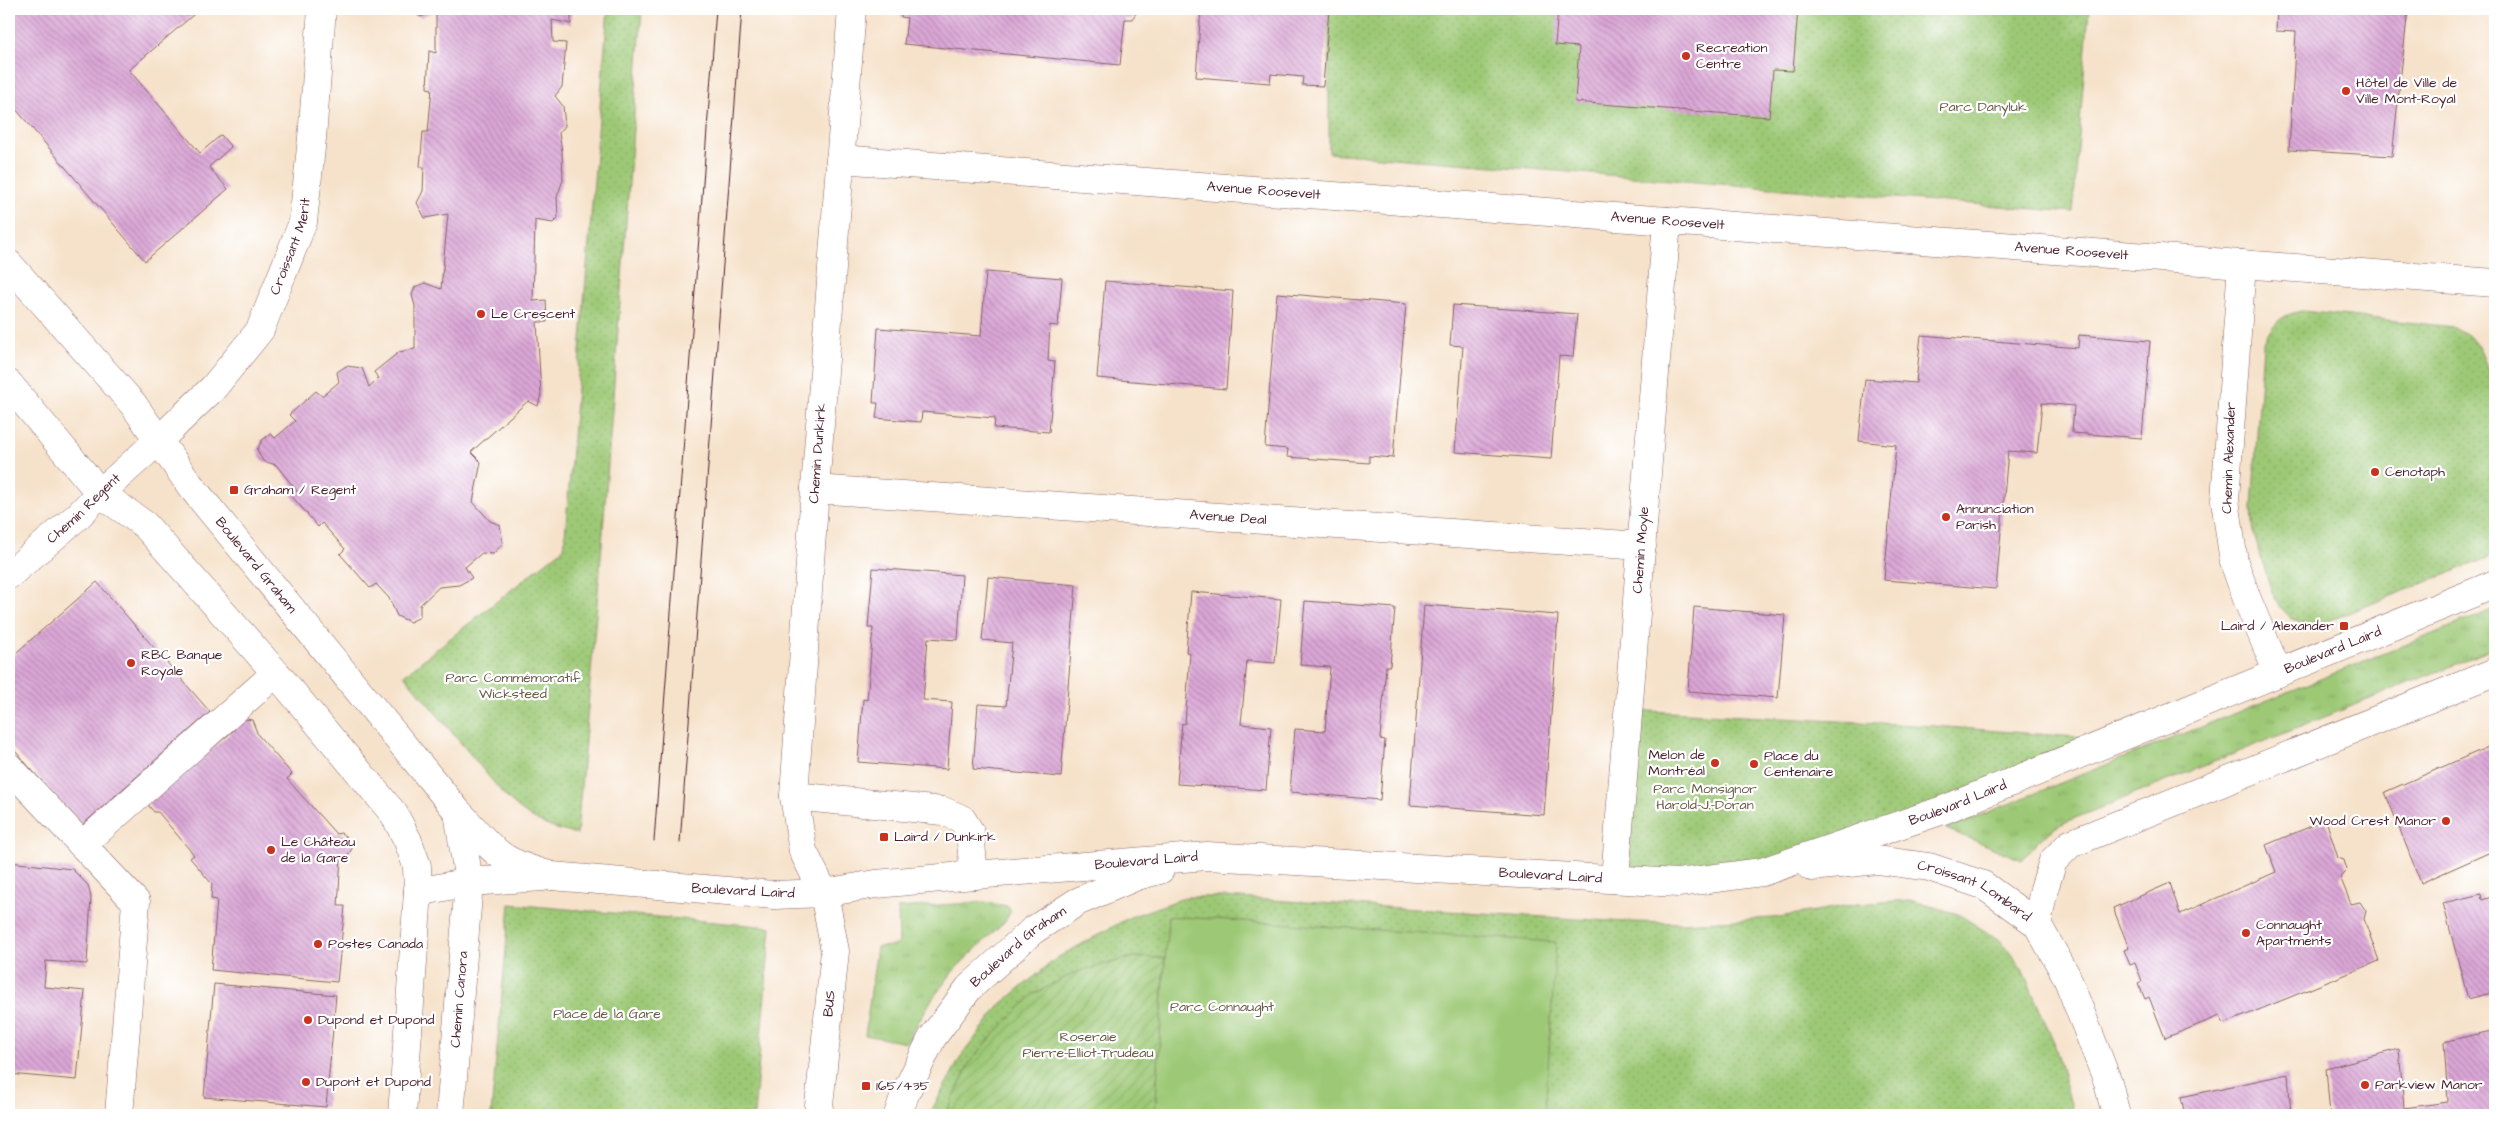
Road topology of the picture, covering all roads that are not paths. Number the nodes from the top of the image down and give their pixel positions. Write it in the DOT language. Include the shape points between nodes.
graph roads {
  1 [pos="322,9"];
  2 [pos="852,9"];
  3 [pos="840,159"];
  4 [pos="1667,221"];
  5 [pos="9,264"];
  6 [pos="2242,264"];
  7 [pos="2495,283"];
  8 [pos="9,384"];
  9 [pos="158,441"];
  10 [pos="815,489"];
  11 [pos="100,493"];
  12 [pos="1642,546"];
  13 [pos="9,575"];
  14 [pos="2495,584"];
  15 [pos="2495,672"];
  16 [pos="276,673"];
  17 [pos="2278,673"];
  18 [pos="9,766"];
  19 [pos="794,796"];
  20 [pos="458,812"];
  21 [pos="82,845"];
  22 [pos="1207,856"];
  23 [pos="1762,872"];
  24 [pos="974,875"];
  25 [pos="552,876"];
  26 [pos="1616,879"];
  27 [pos="469,882"];
  28 [pos="418,892"];
  29 [pos="824,893"];
  30 [pos="2037,924"];
  31 [pos="119,1115"];
  32 [pos="402,1115"];
  33 [pos="450,1115"];
  34 [pos="818,1115"];
  35 [pos="898,1115"];
  36 [pos="2116,1115"];
  1 -- 9 [label="street, Croissant Merit" via="303,222 260,330 214,387"];
  2 -- 3 [label="street, Chemin Dunkirk"];
  3 -- 4 [label="street, Avenue Roosevelt"];
  3 -- 10 [label="street, Chemin Dunkirk"];
  4 -- 6 [label="street, Avenue Roosevelt"];
  4 -- 12 [label="street, Chemin Moyle"];
  5 -- 9 [label="street, Boulevard Graham" via="133,404"];
  6 -- 7 [label="street, Avenue Roosevelt"];
  6 -- 17 [label="street, Chemin Alexander" via="2225,500 2234,562"];
  8 -- 11 [label="street"];
  9 -- 11 [label="street, Chemin Regent"];
  9 -- 20 [label="street, Boulevard Graham" via="190,485"];
  10 -- 12 [label="street, Avenue Deal"];
  10 -- 19 [label="street, Chemin Dunkirk"];
  11 -- 13 [label="street, Chemin Regent"];
  11 -- 16 [label="street" via="145,525"];
  12 -- 26 [label="street, Chemin Moyle"];
  14 -- 17 [label="street, Boulevard Laird"];
  15 -- 30 [label="street" via="2070,844 2053,860"];
  16 -- 21 [label="street"];
  16 -- 28 [label="street" via="394,814 416,866"];
  17 -- 23 [label="street, Boulevard Laird" via="1943,810"];
  18 -- 21 [label="street"];
  19 -- 24 [label="street" via="943,811 962,819 970,832"];
  19 -- 29 [label="street, Chemin Dunkirk" via="803,851"];
  20 -- 25 [label="street, Boulevard Laird" via="504,858"];
  20 -- 27 [label="street"];
  21 -- 31 [label="street" via="136,902"];
  22 -- 24 [label="street, Boulevard Laird"];
  22 -- 26 [label="street, Boulevard Laird"];
  22 -- 35 [label="street, Boulevard Graham" via="1138,876 1077,902 1032,931 969,988 932,1038"];
  23 -- 26 [label="street, Boulevard Laird" via="1678,883"];
  23 -- 30 [label="street, Croissant Lombard" via="1877,860 1928,867 1983,885"];
  24 -- 29 [label="street, Boulevard Laird" via="876,884"];
  25 -- 27 [label="street, Boulevard Laird"];
  25 -- 29 [label="street, Boulevard Laird, bridge" via="774,895"];
  27 -- 28 [label="street, Boulevard Laird"];
  27 -- 33 [label="street, Chemin Canora"];
  28 -- 32 [label="street"];
  29 -- 34 [label="street, BUS" via="835,951"];
  30 -- 36 [label="street, Croissant Lombard" via="2066,975 2108,1082"];
}
